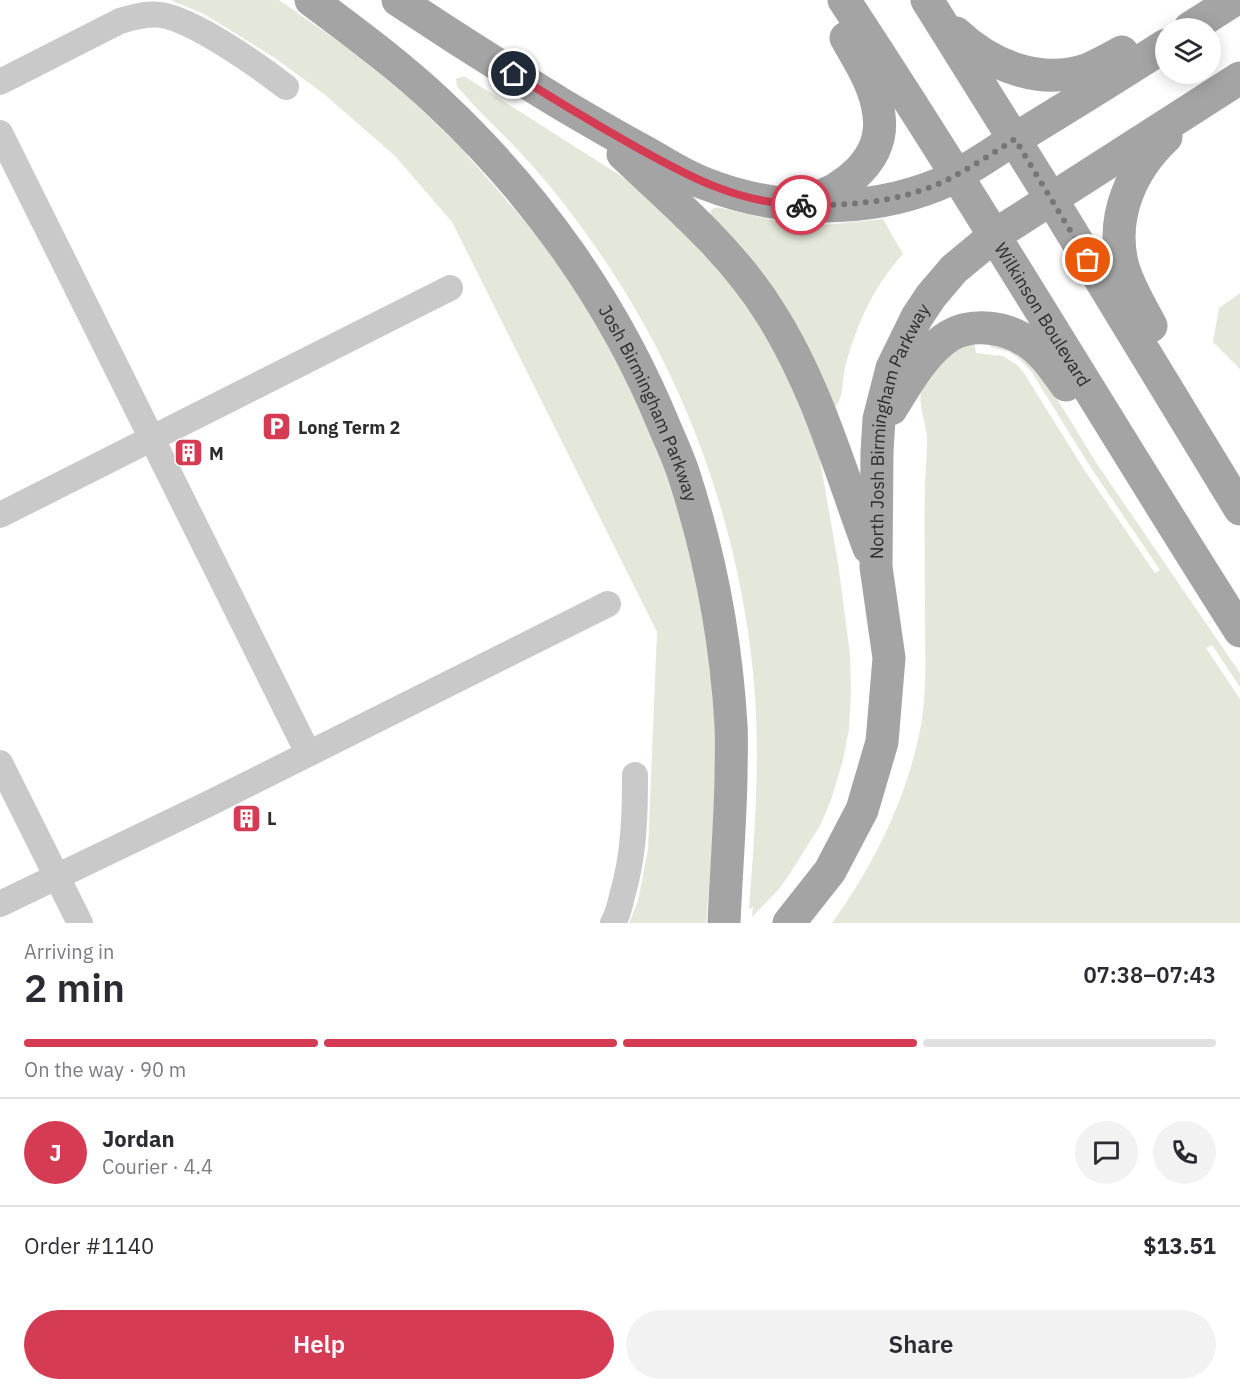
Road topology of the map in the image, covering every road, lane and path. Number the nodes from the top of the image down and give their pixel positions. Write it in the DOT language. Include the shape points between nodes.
graph roads {
  1 [pos="311,0"];
  2 [pos="398,0"];
  3 [pos="824,0"];
  4 [pos="844,0"];
  5 [pos="1234,0"];
  6 [pos="929,4"];
  7 [pos="1206,18"];
  8 [pos="1155,38"];
  9 [pos="1155,52"];
  10 [pos="0,82"];
  11 [pos="1228,86"];
  12 [pos="286,87"];
  13 [pos="582,116"];
  14 [pos="0,133"];
  15 [pos="1015,139"];
  16 [pos="958,174"];
  17 [pos="1053,200"];
  18 [pos="791,204"];
  19 [pos="995,235"];
  20 [pos="450,288"];
  21 [pos="1180,411"];
  22 [pos="152,437"];
  23 [pos="877,440"];
  24 [pos="1124,448"];
  25 [pos="1240,509"];
  26 [pos="0,515"];
  27 [pos="876,567"];
  28 [pos="608,604"];
  29 [pos="1240,631"];
  30 [pos="308,753"];
  31 [pos="0,763"];
  32 [pos="635,775"];
  33 [pos="57,876"];
  34 [pos="0,904"];
  35 [pos="80,923"];
  36 [pos="613,923"];
  37 [pos="724,923"];
  38 [pos="789,923"];
  1 -- 37 [label="main road, Josh Birmingham Parkway" via="440,104 501,167 558,237 602,301 650,391 683,470 707,553 723,641 732,727"];
  2 -- 13 [label="main road"];
  3 -- 18 [label="main road" via="871,85 880,127 869,160 855,176 813,200"];
  4 -- 16 [label="main road, Wilkinson Boulevard"];
  5 -- 7 [label="main road"];
  6 -- 8 [label="main road" via="958,35 987,57 1040,75 1088,69"];
  6 -- 15 [label="main road"];
  9 -- 15 [label="main road"];
  10 -- 12 [label="lane" via="120,21 139,15 161,15 196,28"];
  11 -- 17 [label="main road, North Josh Birmingham Parkway"];
  11 -- 21 [label="main road" via="1180,124 1147,158 1127,194 1119,228 1126,274 1176,378 1182,402"];
  13 -- 18 [label="main road" via="705,184 757,200"];
  13 -- 27 [label="main road" via="736,265 771,313 799,364"];
  14 -- 22 [label="lane"];
  15 -- 16 [label="main road"];
  15 -- 17 [label="main road"];
  16 -- 18 [label="main road" via="935,186 890,199 837,205"];
  16 -- 19 [label="main road, Wilkinson Boulevard"];
  17 -- 19 [label="main road, North Josh Birmingham Parkway"];
  17 -- 21 [label="main road"];
  19 -- 23 [label="main road, North Josh Birmingham Parkway" via="954,269 917,317 892,368"];
  19 -- 24 [label="main road, Wilkinson Boulevard"];
  20 -- 22 [label="lane"];
  21 -- 25 [label="main road"];
  22 -- 26 [label="lane"];
  22 -- 30 [label="lane"];
  23 -- 24 [label="main road" via="890,410 930,353 957,332 983,328 1005,331 1029,342 1104,435"];
  23 -- 27 [label="main road, North Josh Birmingham Parkway"];
  24 -- 29 [label="main road, Wilkinson Boulevard"];
  27 -- 38 [label="main road, North Josh Birmingham Parkway" via="889,658 882,742 861,810 830,871"];
  28 -- 30 [label="lane"];
  30 -- 33 [label="lane"];
  31 -- 33 [label="lane"];
  32 -- 36 [label="lane" via="631,858"];
  33 -- 34 [label="lane"];
  33 -- 35 [label="lane"];
}
